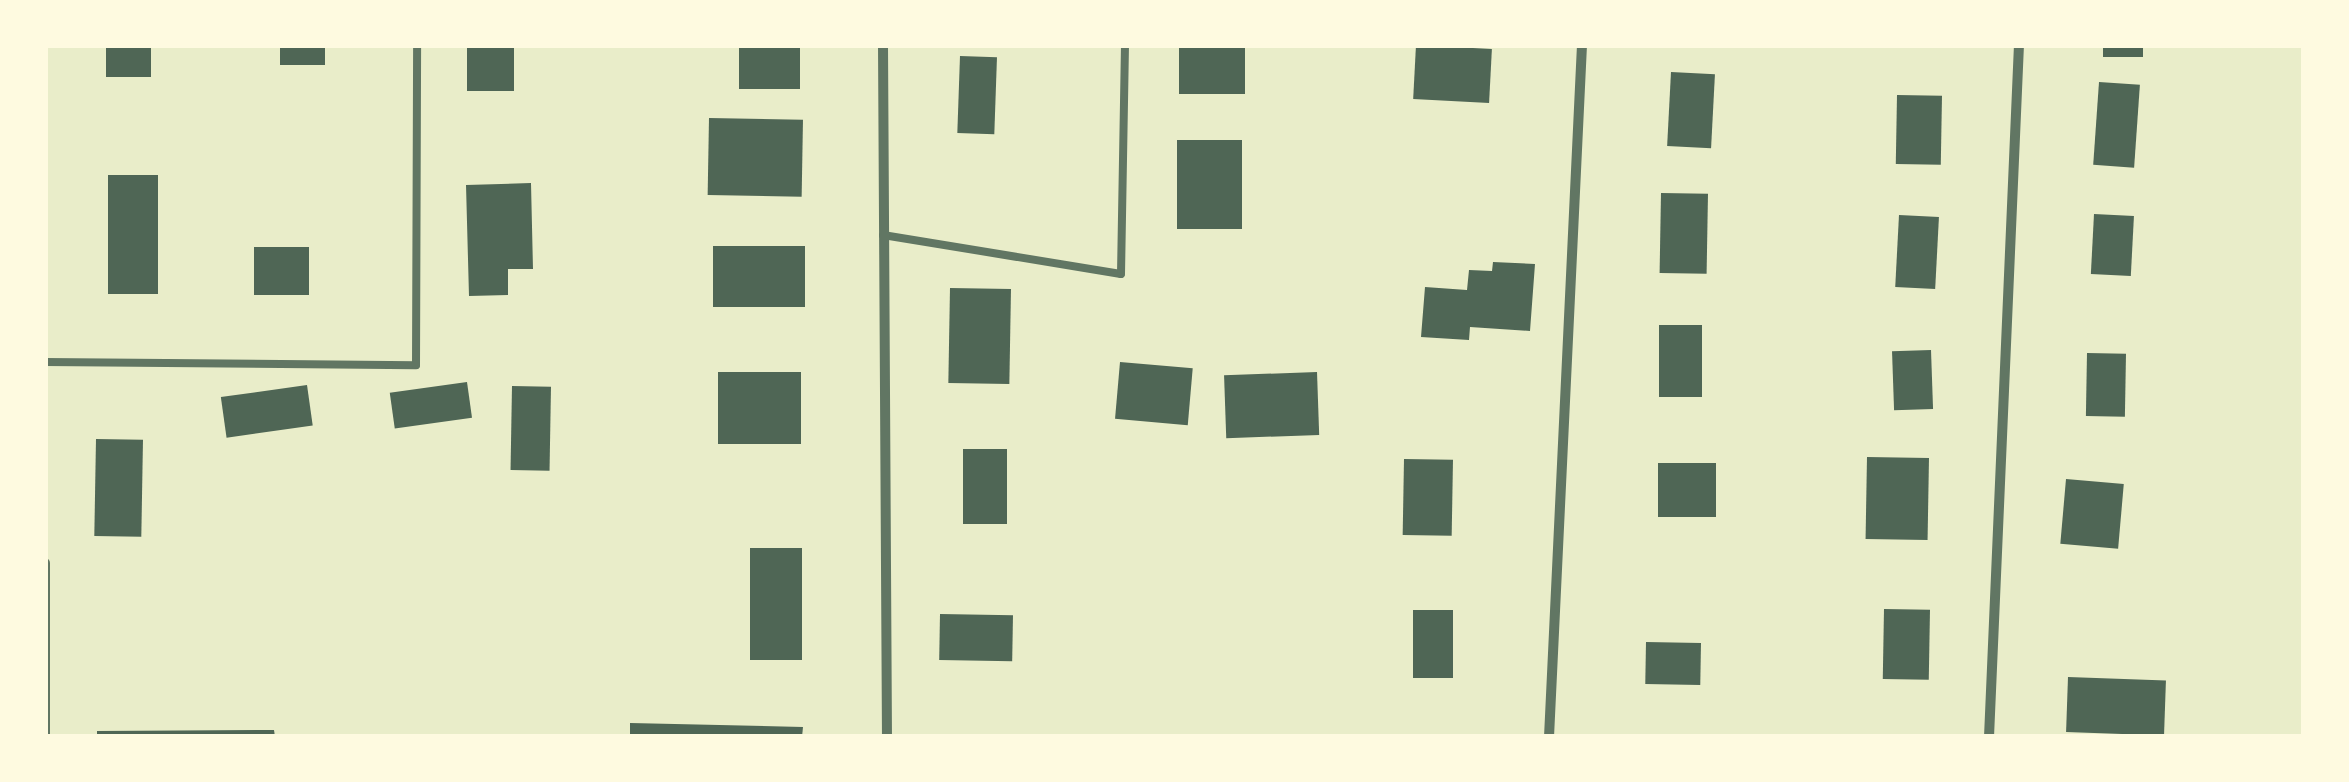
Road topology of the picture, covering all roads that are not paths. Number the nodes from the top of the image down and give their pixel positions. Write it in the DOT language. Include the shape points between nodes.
graph roads {
  1 [pos="418,45"];
  2 [pos="883,45"];
  3 [pos="1124,45"];
  4 [pos="1582,45"];
  5 [pos="2019,45"];
  6 [pos="883,235"];
  7 [pos="45,362"];
  8 [pos="45,562"];
  9 [pos="47,628"];
  10 [pos="45,737"];
  11 [pos="887,737"];
  12 [pos="1550,737"];
  13 [pos="1989,737"];
  1 -- 7 [label="lane" via="416,364"];
  2 -- 6 [label="street"];
  3 -- 6 [label="lane" via="1121,274"];
  4 -- 12 [label="street"];
  5 -- 13 [label="street"];
  6 -- 11 [label="street"];
  8 -- 9 [label="street"];
  9 -- 10 [label="street"];
}
